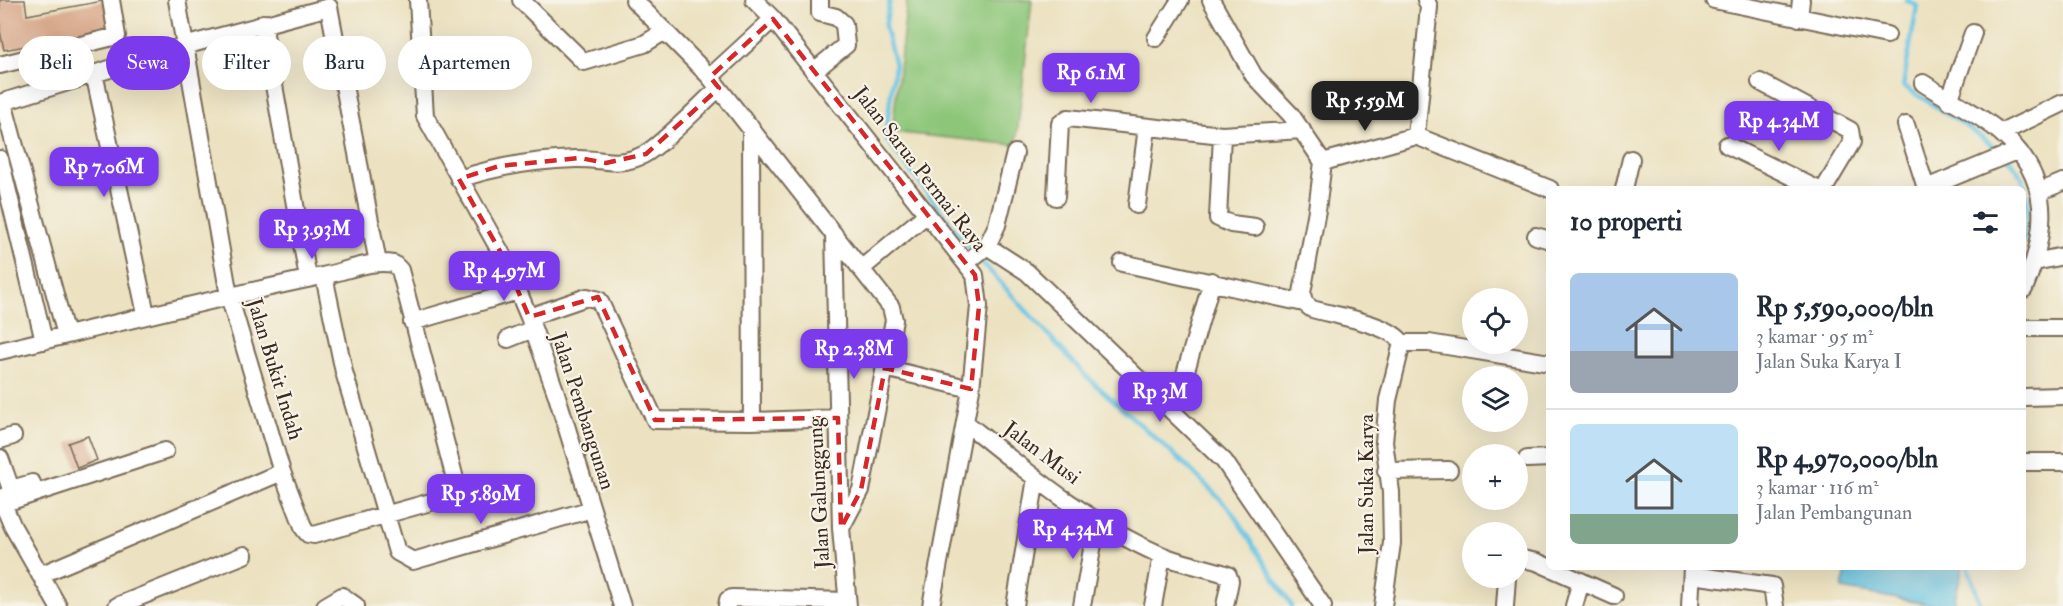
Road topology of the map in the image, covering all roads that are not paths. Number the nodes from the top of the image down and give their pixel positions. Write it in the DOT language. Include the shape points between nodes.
graph roads {
  1 [pos="111,0"];
  2 [pos="177,0"];
  3 [pos="418,0"];
  4 [pos="521,0"];
  5 [pos="634,0"];
  6 [pos="754,0"];
  7 [pos="820,0"];
  8 [pos="1180,0"];
  9 [pos="1211,0"];
  10 [pos="1426,0"];
  11 [pos="1714,0"];
  12 [pos="1801,0"];
  13 [pos="1733,2"];
  14 [pos="1799,18"];
  15 [pos="773,19"];
  16 [pos="263,23"];
  17 [pos="665,31"];
  18 [pos="1973,33"];
  19 [pos="1887,35"];
  20 [pos="182,36"];
  21 [pos="1156,38"];
  22 [pos="190,44"];
  23 [pos="0,64"];
  24 [pos="106,69"];
  25 [pos="814,71"];
  26 [pos="94,73"];
  27 [pos="190,79"];
  28 [pos="715,82"];
  29 [pos="1760,82"];
  30 [pos="1923,83"];
  31 [pos="42,90"];
  32 [pos="1949,101"];
  33 [pos="2,103"];
  34 [pos="2063,103"];
  35 [pos="1906,125"];
  36 [pos="751,127"];
  37 [pos="1147,127"];
  38 [pos="1302,130"];
  39 [pos="2001,133"];
  40 [pos="1222,135"];
  41 [pos="1416,136"];
  42 [pos="1727,145"];
  43 [pos="1015,153"];
  44 [pos="2011,153"];
  45 [pos="1631,159"];
  46 [pos="1323,162"];
  47 [pos="1,166"];
  48 [pos="459,179"];
  49 [pos="2063,182"];
  50 [pos="1625,186"];
  51 [pos="1811,186"];
  52 [pos="1826,186"];
  53 [pos="1924,186"];
  54 [pos="1932,186"];
  55 [pos="1546,187"];
  56 [pos="2041,191"];
  57 [pos="1056,197"];
  58 [pos="1137,205"];
  59 [pos="927,214"];
  60 [pos="1255,227"];
  61 [pos="834,234"];
  62 [pos="976,255"];
  63 [pos="2063,256"];
  64 [pos="2035,262"];
  65 [pos="378,263"];
  66 [pos="1122,263"];
  67 [pos="861,268"];
  68 [pos="316,277"];
  69 [pos="1212,281"];
  70 [pos="2026,284"];
  71 [pos="518,291"];
  72 [pos="229,296"];
  73 [pos="1304,303"];
  74 [pos="146,315"];
  75 [pos="412,322"];
  76 [pos="531,323"];
  77 [pos="2026,328"];
  78 [pos="2063,328"];
  79 [pos="66,335"];
  80 [pos="508,339"];
  81 [pos="44,341"];
  82 [pos="1402,343"];
  83 [pos="0,351"];
  84 [pos="1546,362"];
  85 [pos="885,368"];
  86 [pos="1185,374"];
  87 [pos="972,389"];
  88 [pos="2063,396"];
  89 [pos="2026,397"];
  90 [pos="838,418"];
  91 [pos="752,421"];
  92 [pos="966,423"];
  93 [pos="165,451"];
  94 [pos="0,458"];
  95 [pos="1546,458"];
  96 [pos="1528,459"];
  97 [pos="2026,462"];
  98 [pos="2063,462"];
  99 [pos="72,470"];
  100 [pos="1449,470"];
  101 [pos="1386,471"];
  102 [pos="282,472"];
  103 [pos="1036,478"];
  104 [pos="1,501"];
  105 [pos="592,509"];
  106 [pos="385,514"];
  107 [pos="1097,521"];
  108 [pos="841,528"];
  109 [pos="6,529"];
  110 [pos="244,555"];
  111 [pos="1162,555"];
  112 [pos="1528,560"];
  113 [pos="1546,566"];
  114 [pos="1556,570"];
  115 [pos="1692,571"];
  116 [pos="40,575"];
  117 [pos="1581,581"];
  118 [pos="1506,588"];
  119 [pos="1614,596"];
  120 [pos="848,604"];
  121 [pos="58,606"];
  122 [pos="117,606"];
  123 [pos="325,606"];
  124 [pos="356,606"];
  125 [pos="622,606"];
  126 [pos="727,606"];
  127 [pos="931,606"];
  128 [pos="1015,606"];
  129 [pos="1082,606"];
  130 [pos="1153,606"];
  131 [pos="1225,606"];
  132 [pos="1323,606"];
  133 [pos="1383,606"];
  134 [pos="1505,606"];
  135 [pos="1574,606"];
  136 [pos="1690,606"];
  137 [pos="1775,606"];
  1 -- 23 [label="street" via="117,36"];
  2 -- 20 [label="street, Jalan Bukit Indah"];
  3 -- 48 [label="street, Jalan Pembangunan" via="425,116"];
  4 -- 17 [label="street" via="584,62 644,44"];
  5 -- 17 [label="street"];
  6 -- 15 [label="street, Jalan Sarua Permai Raya"];
  7 -- 25 [label="street" via="820,13 836,17 844,24 846,45"];
  8 -- 21 [label="street"];
  9 -- 38 [label="street" via="1254,76"];
  10 -- 41 [label="street" via="1429,7"];
  11 -- 13 [label="street"];
  12 -- 14 [label="street"];
  13 -- 14 [label="street"];
  14 -- 19 [label="street"];
  15 -- 25 [label="street, Jalan Sarua Permai Raya"];
  15 -- 28 [label="street"];
  16 -- 22 [label="street"];
  16 -- 65 [label="street" via="324,6 331,11"];
  16 -- 68 [label="street"];
  17 -- 28 [label="street"];
  18 -- 32 [label="street"];
  24 -- 26 [label="street"];
  25 -- 59 [label="street, Jalan Sarua Permai Raya"];
  26 -- 74 [label="street"];
  27 -- 72 [label="street, Jalan Bukit Indah"];
  28 -- 36 [label="street"];
  28 -- 48 [label="street" via="646,154 628,161 548,160 499,166"];
  29 -- 52 [label="street" via="1850,130 1852,142"];
  30 -- 32 [label="street"];
  31 -- 33 [label="street"];
  32 -- 39 [label="street"];
  33 -- 79 [label="street"];
  34 -- 39 [label="street"];
  35 -- 53 [label="street"];
  36 -- 61 [label="street"];
  36 -- 91 [label="street"];
  37 -- 40 [label="street"];
  37 -- 57 [label="street" via="1068,118 1063,121"];
  37 -- 58 [label="street"];
  38 -- 40 [label="street"];
  38 -- 46 [label="street"];
  39 -- 44 [label="street"];
  40 -- 60 [label="street" via="1218,218"];
  41 -- 46 [label="street"];
  41 -- 55 [label="street"];
  42 -- 51 [label="street"];
  43 -- 62 [label="street" via="997,225"];
  44 -- 54 [label="street"];
  44 -- 56 [label="street" via="2028,166"];
  45 -- 50 [label="street"];
  46 -- 73 [label="street" via="1302,293"];
  47 -- 81 [label="street"];
  48 -- 71 [label="street, Jalan Pembangunan"];
  49 -- 56 [label="street"];
  56 -- 64 [label="street"];
  59 -- 62 [label="street, Jalan Sarua Permai Raya"];
  59 -- 67 [label="street"];
  61 -- 67 [label="street"];
  61 -- 90 [label="street, Jalan Galunggung"];
  62 -- 87 [label="street, Jalan Sarua Permai Raya" via="979,289"];
  62 -- 132 [label="street" via="1027,272 1224,461"];
  63 -- 64 [label="street"];
  64 -- 70 [label="street"];
  65 -- 68 [label="street"];
  65 -- 75 [label="street" via="394,264 400,270"];
  66 -- 69 [label="street"];
  67 -- 85 [label="street" via="894,314"];
  68 -- 72 [label="street"];
  68 -- 106 [label="street"];
  69 -- 73 [label="street"];
  69 -- 86 [label="street"];
  71 -- 75 [label="street"];
  71 -- 76 [label="street, Jalan Pembangunan"];
  72 -- 74 [label="street"];
  72 -- 102 [label="street, Jalan Bukit Indah"];
  73 -- 82 [label="street" via="1312,309 1382,329"];
  74 -- 79 [label="street"];
  75 -- 106 [label="street" via="460,492 458,496"];
  76 -- 80 [label="street"];
  76 -- 91 [label="street" via="587,297 599,300 655,420"];
  76 -- 105 [label="street, Jalan Pembangunan"];
  77 -- 78 [label="street"];
  79 -- 81 [label="street"];
  81 -- 83 [label="street"];
  82 -- 84 [label="street" via="1429,343"];
  82 -- 101 [label="street, Jalan Suka Karya" via="1388,399"];
  85 -- 87 [label="street"];
  85 -- 108 [label="street" via="861,490"];
  87 -- 92 [label="street, Jalan Sarua Permai Raya"];
  88 -- 89 [label="street"];
  90 -- 91 [label="street"];
  90 -- 108 [label="street, Jalan Galunggung"];
  92 -- 103 [label="street, Jalan Musi"];
  92 -- 127 [label="street, Jalan Sarua Permai Raya"];
  93 -- 104 [label="street"];
  94 -- 99 [label="street" via="11,489"];
  95 -- 96 [label="street"];
  97 -- 98 [label="street"];
  100 -- 101 [label="street"];
  101 -- 133 [label="street, Jalan Suka Karya" via="1391,492 1392,543"];
  102 -- 106 [label="street, Jalan Bukit Indah" via="308,534"];
  102 -- 116 [label="street"];
  103 -- 107 [label="street, Jalan Musi"];
  103 -- 128 [label="street"];
  104 -- 109 [label="street"];
  105 -- 106 [label="street" via="413,561 397,552"];
  105 -- 125 [label="street, Jalan Pembangunan"];
  107 -- 111 [label="street, Jalan Musi"];
  107 -- 129 [label="street"];
  108 -- 120 [label="street, Jalan Galunggung"];
  109 -- 116 [label="street"];
  110 -- 122 [label="street"];
  111 -- 130 [label="street"];
  111 -- 131 [label="street, Jalan Musi" via="1228,575"];
  112 -- 113 [label="street"];
  114 -- 117 [label="street"];
  115 -- 136 [label="street"];
  115 -- 137 [label="street" via="1772,586"];
  116 -- 121 [label="street"];
  117 -- 119 [label="street"];
  117 -- 135 [label="street"];
  118 -- 134 [label="street"];
  120 -- 126 [label="street" via="732,598"];
  123 -- 124 [label="street" via="342,596"];
}
